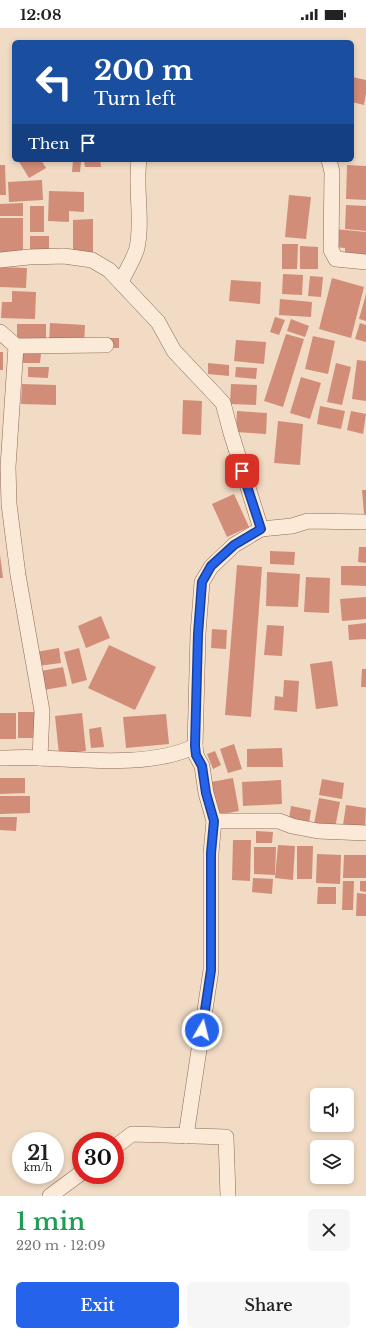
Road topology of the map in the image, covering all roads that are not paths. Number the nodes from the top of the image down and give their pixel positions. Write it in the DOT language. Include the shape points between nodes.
graph roads {
  1 [pos="139,162"];
  2 [pos="330,162"];
  3 [pos="0,260"];
  4 [pos="366,262"];
  5 [pos="121,282"];
  6 [pos="0,332"];
  7 [pos="106,345"];
  8 [pos="16,346"];
  9 [pos="366,522"];
  10 [pos="261,529"];
  11 [pos="195,746"];
  12 [pos="0,758"];
  13 [pos="40,758"];
  14 [pos="214,821"];
  15 [pos="366,833"];
  16 [pos="186,1136"];
  17 [pos="124,1140"];
  18 [pos="72,1180"];
  19 [pos="50,1196"];
  20 [pos="228,1196"];
  1 -- 5 [label="street" via="139,221 136,249"];
  2 -- 4 [label="street" via="332,172 331,250 336,259"];
  3 -- 5 [label="street" via="64,256 92,260 110,270"];
  5 -- 10 [label="street" via="158,322 174,351 223,403"];
  6 -- 8 [label="street"];
  7 -- 8 [label="street"];
  8 -- 13 [label="street" via="8,467 9,504 18,575 42,711"];
  9 -- 10 [label="street" via="308,521 292,526"];
  10 -- 11 [label="street" via="234,545 211,566 202,582"];
  11 -- 13 [label="street" via="154,758 91,762"];
  11 -- 14 [label="street"];
  12 -- 13 [label="street"];
  14 -- 15 [label="street" via="279,820 292,826 318,831"];
  14 -- 16 [label="street" via="211,853 211,970"];
  16 -- 17 [label="street" via="132,1134"];
  16 -- 20 [label="street" via="226,1137"];
  18 -- 19 [label="street"];
}
